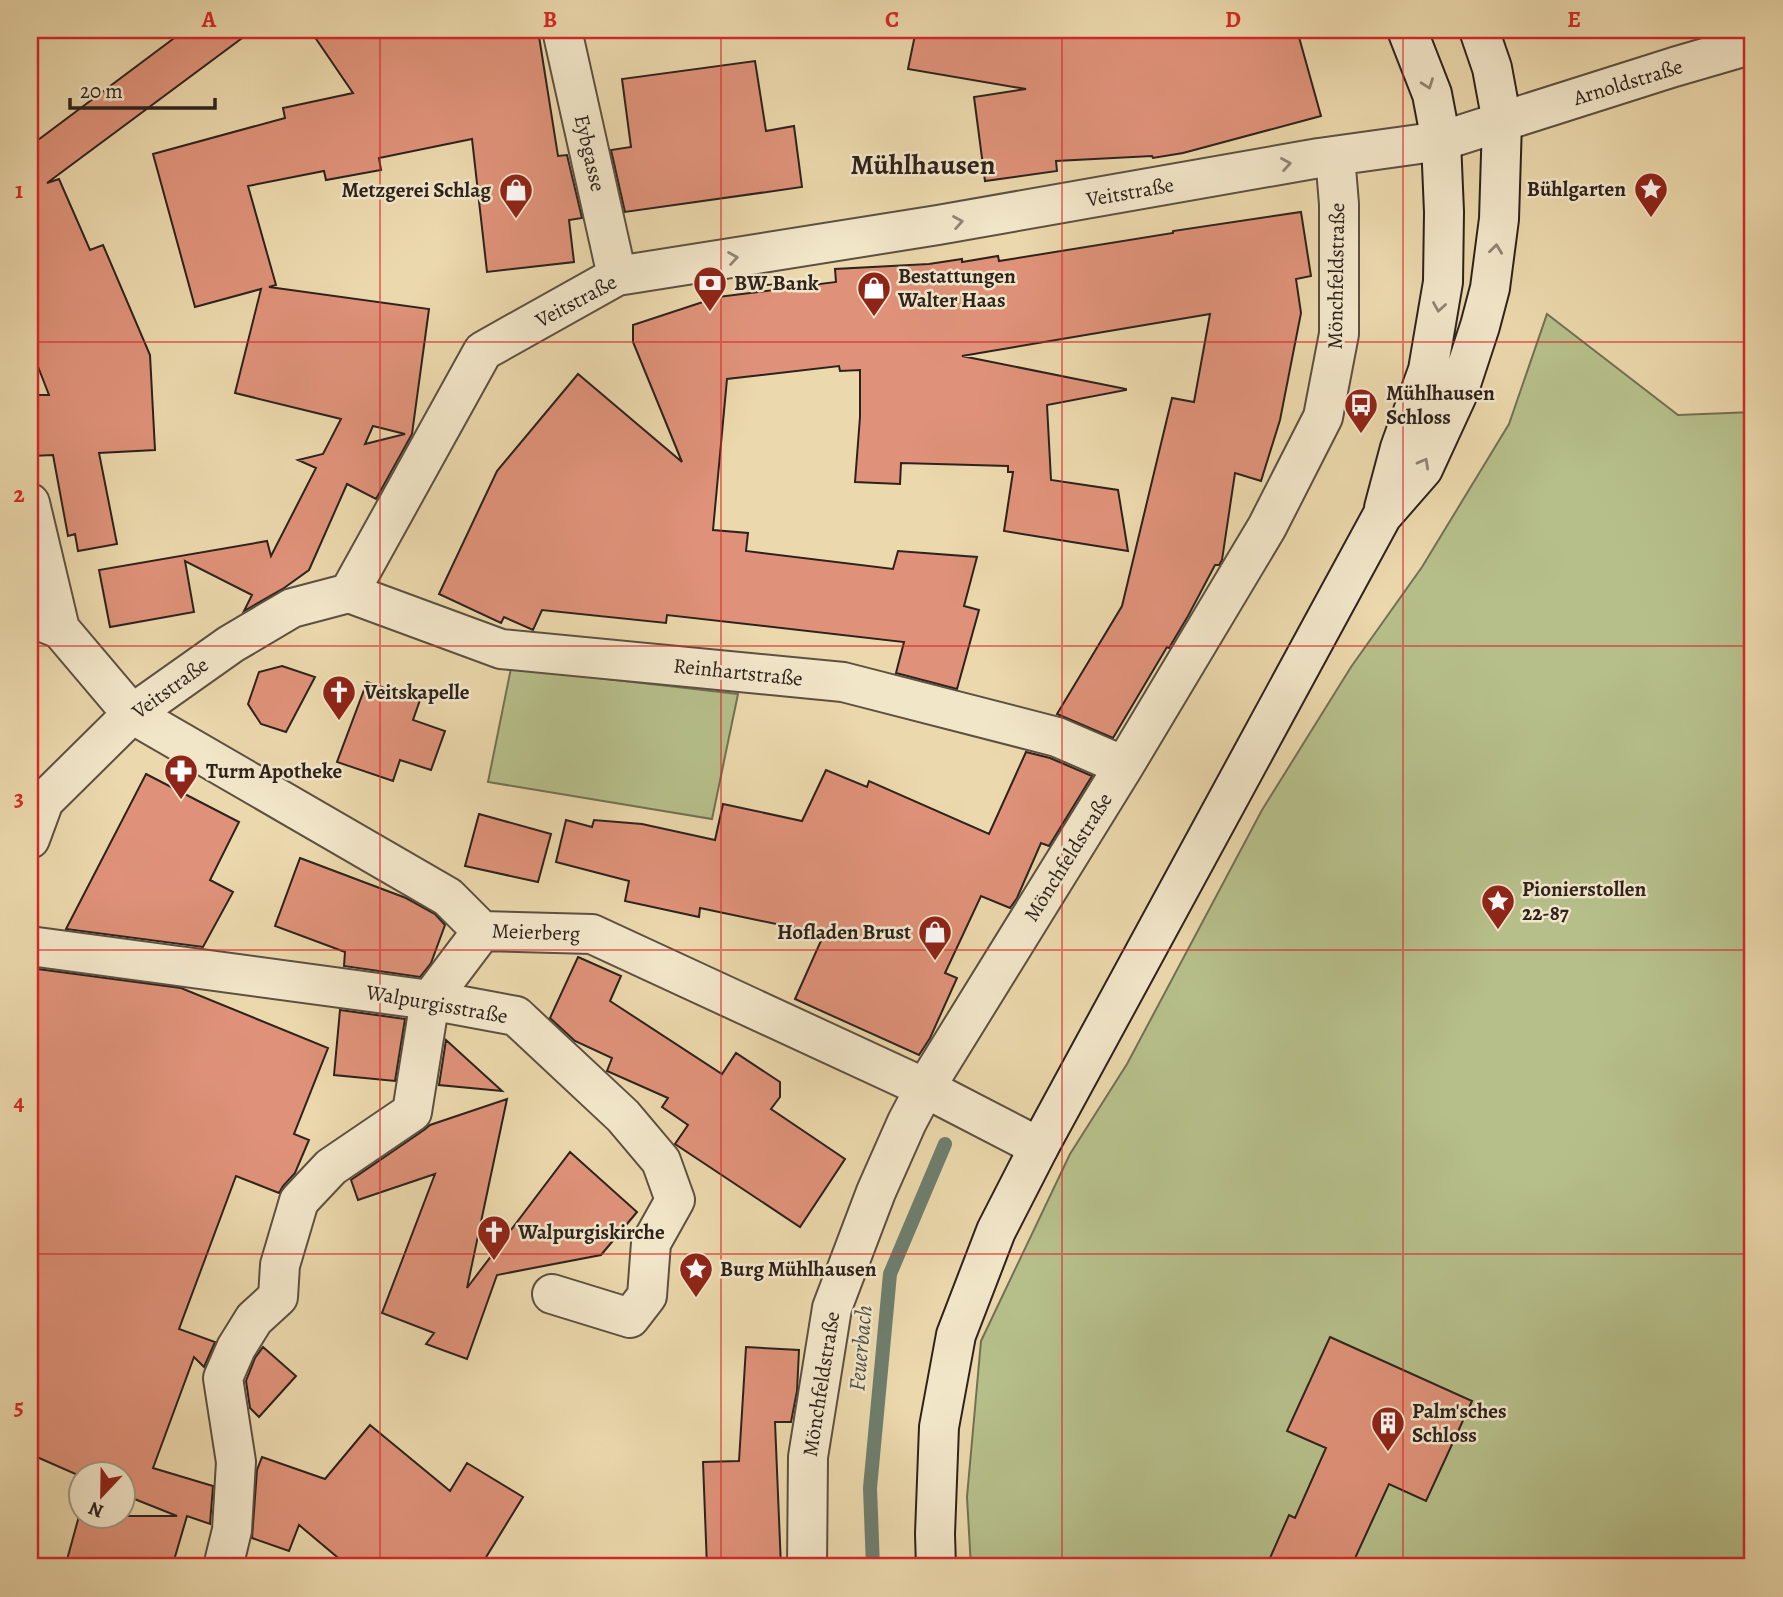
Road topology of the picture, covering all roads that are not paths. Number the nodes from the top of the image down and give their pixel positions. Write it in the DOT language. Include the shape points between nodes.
graph roads {
  1 [pos="562,30"];
  2 [pos="1407,30"];
  3 [pos="1479,30"];
  4 [pos="1753,44"];
  5 [pos="1502,122"];
  6 [pos="1441,141"];
  7 [pos="1335,156"];
  8 [pos="617,276"];
  9 [pos="30,503"];
  10 [pos="1382,516"];
  11 [pos="349,593"];
  12 [pos="45,623"];
  13 [pos="131,713"];
  14 [pos="1124,766"];
  15 [pos="30,839"];
  16 [pos="482,931"];
  17 [pos="30,946"];
  18 [pos="430,1000"];
  19 [pos="925,1088"];
  20 [pos="1039,1147"];
  21 [pos="552,1294"];
  22 [pos="223,1567"];
  23 [pos="807,1567"];
  24 [pos="936,1567"];
  1 -- 8 [label="street, Eybgasse"];
  2 -- 6 [label="street, one-way" via="1432,94"];
  3 -- 5 [label="street"];
  4 -- 5 [label="street, Arnoldstraße"];
  5 -- 6 [label="street, Arnoldstraße"];
  10 -- 5 [label="street, one-way" via="1423,469 1458,393 1480,326 1496,248"];
  6 -- 7 [label="street, Veitstraße"];
  6 -- 10 [label="street, one-way" via="1443,282 1428,370"];
  8 -- 7 [label="street, Veitstraße, one-way"];
  7 -- 14 [label="street, Mönchfeldstraße" via="1339,334 1323,417 1267,527"];
  8 -- 11 [label="street, Veitstraße" via="483,351"];
  9 -- 12 [label="street"];
  10 -- 20 [label="street"];
  11 -- 13 [label="street, Veitstraße" via="292,608"];
  11 -- 14 [label="street, Reinhartstraße" via="501,649 843,682 1057,737"];
  12 -- 13 [label="street"];
  13 -- 15 [label="street, Veitstraße" via="44,801"];
  13 -- 16 [label="street, Meierberg" via="448,897"];
  14 -- 19 [label="street, Mönchfeldstraße"];
  16 -- 18 [label="street"];
  16 -- 19 [label="street, Meierberg" via="592,934"];
  17 -- 18 [label="street, Walpurgisstraße"];
  18 -- 21 [label="street, Walpurgisstraße" via="516,1016 623,1116 661,1161 675,1200 651,1243 647,1296 630,1318"];
  18 -- 22 [label="street" via="412,1112 331,1167 299,1201 280,1265 278,1297 254,1319 223,1378 236,1462 232,1530"];
  19 -- 20 [label="street, Meierberg"];
  19 -- 23 [label="street, Mönchfeldstraße" via="876,1192 832,1308 808,1457"];
  20 -- 24 [label="street" via="996,1231 956,1335 939,1427"];
}
